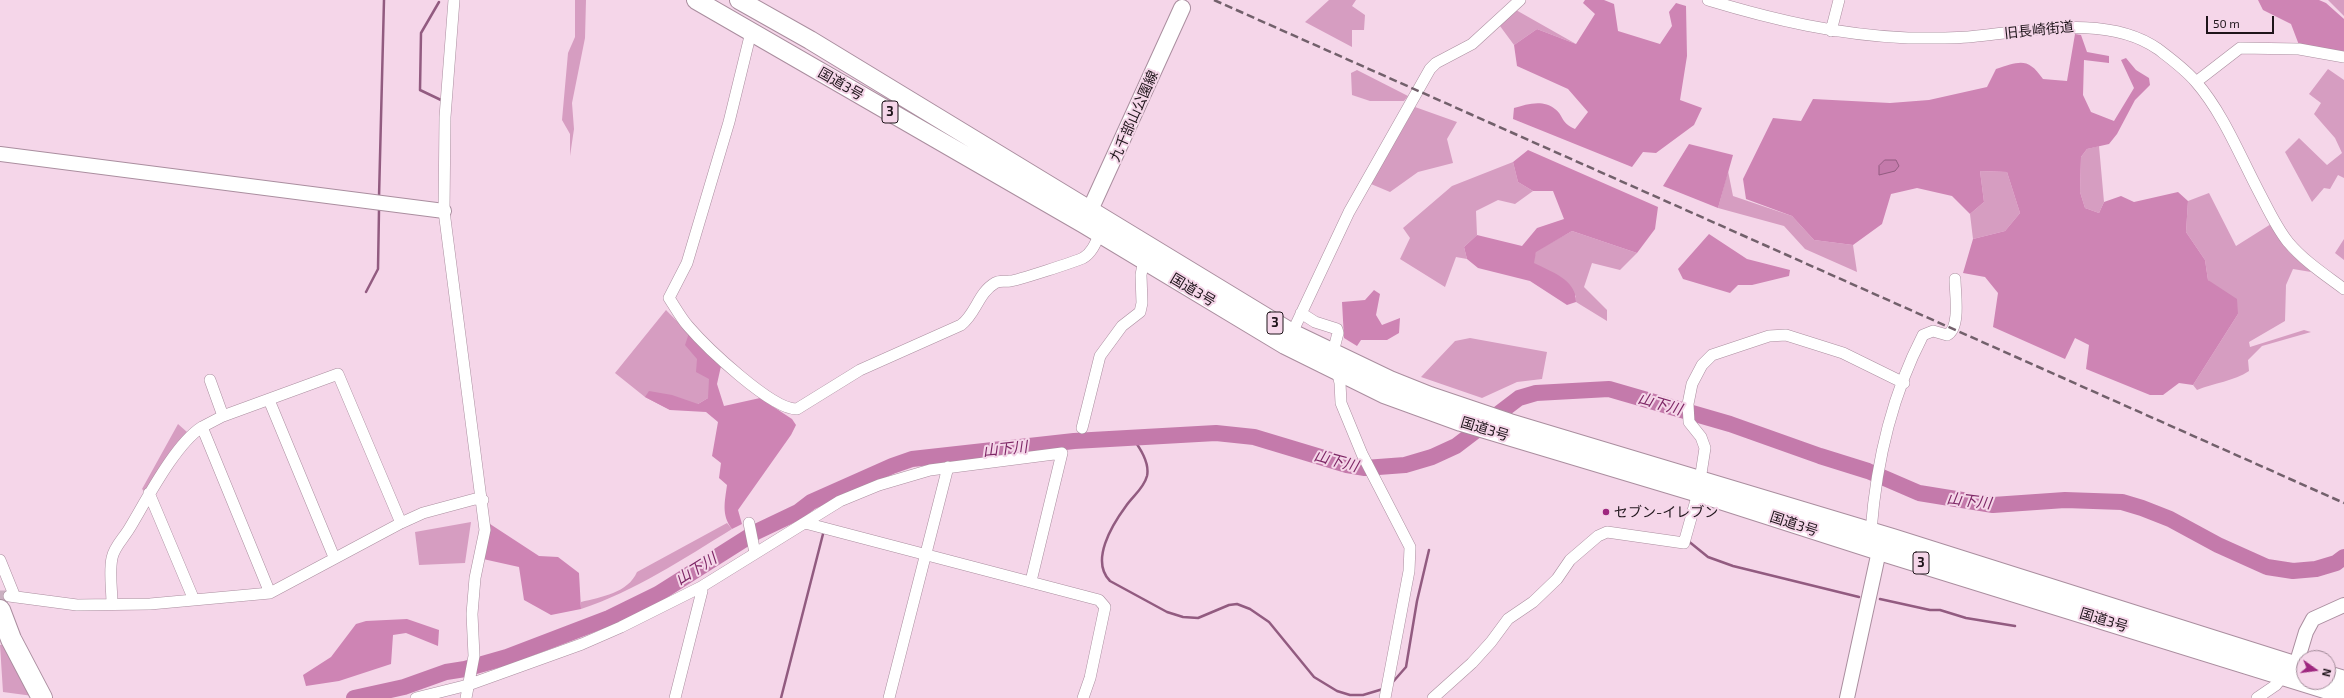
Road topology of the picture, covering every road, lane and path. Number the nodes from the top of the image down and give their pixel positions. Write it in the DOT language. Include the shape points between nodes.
graph roads {
  1 [pos="454,0"];
  2 [pos="696,0"];
  3 [pos="739,0"];
  4 [pos="1520,0"];
  5 [pos="1708,0"];
  6 [pos="1839,0"];
  7 [pos="1182,8"];
  8 [pos="1831,31"];
  9 [pos="751,32"];
  10 [pos="2344,57"];
  11 [pos="2196,82"];
  12 [pos="0,154"];
  13 [pos="444,211"];
  14 [pos="1088,217"];
  15 [pos="1100,233"];
  16 [pos="1144,259"];
  17 [pos="1955,279"];
  18 [pos="2344,288"];
  19 [pos="1301,313"];
  20 [pos="1292,333"];
  21 [pos="1333,352"];
  22 [pos="1337,371"];
  23 [pos="210,380"];
  24 [pos="1904,383"];
  25 [pos="269,400"];
  26 [pos="223,416"];
  27 [pos="1466,416"];
  28 [pos="202,427"];
  29 [pos="1082,428"];
  30 [pos="948,467"];
  31 [pos="1699,486"];
  32 [pos="149,493"];
  33 [pos="483,500"];
  34 [pos="401,523"];
  35 [pos="805,523"];
  36 [pos="750,525"];
  37 [pos="1871,531"];
  38 [pos="1880,551"];
  39 [pos="755,552"];
  40 [pos="926,555"];
  41 [pos="334,557"];
  42 [pos="0,560"];
  43 [pos="1031,581"];
  44 [pos="701,587"];
  45 [pos="270,593"];
  46 [pos="194,600"];
  47 [pos="8,601"];
  48 [pos="112,604"];
  49 [pos="2344,605"];
  50 [pos="2294,670"];
  51 [pos="469,681"];
  52 [pos="38,692"];
  53 [pos="2344,695"];
  54 [pos="1385,697"];
  55 [pos="416,698"];
  56 [pos="466,698"];
  57 [pos="675,698"];
  58 [pos="890,698"];
  59 [pos="1083,698"];
  60 [pos="1433,698"];
  61 [pos="1847,698"];
  62 [pos="2258,698"];
  1 -- 13 [label="street" via="445,117"];
  2 -- 9 [label="highway, 国道3号 / 3"];
  3 -- 14 [label="highway, 国道3号 / 3" via="810,40"];
  4 -- 19 [label="street" via="1472,44 1436,63 1430,70 1349,212"];
  5 -- 8 [label="street, 旧長崎街道" via="1763,16"];
  6 -- 8 [label="street"];
  7 -- 14 [label="main road, 九千部山公園線"];
  8 -- 11 [label="street, 旧長崎街道" via="1909,38 1974,37 2077,26 2122,34 2155,47"];
  9 -- 14 [label="highway, 国道3号 / 3"];
  9 -- 15 [label="street" via="730,122 688,263 669,298 688,326 722,360 750,385 789,410 797,409 860,370 961,325 971,316 975,305 987,289 996,282 1010,281 1083,258 1093,249"];
  10 -- 11 [label="street" via="2299,49 2240,48"];
  11 -- 18 [label="street, 旧長崎街道" via="2220,119 2274,221 2288,242 2311,265"];
  12 -- 13 [label="street"];
  13 -- 33 [label="street"];
  14 -- 15 [label="highway, 国道3号 / 3"];
  14 -- 20 [label="highway, 国道3号 / 3"];
  15 -- 16 [label="highway, 国道3号 / 3"];
  16 -- 22 [label="highway, 国道3号 / 3" via="1285,345"];
  16 -- 29 [label="street" via="1140,312 1122,326 1100,356"];
  17 -- 24 [label="street" via="1954,298 1957,316 1953,329 1947,335 1933,331 1923,335"];
  19 -- 20 [label="street"];
  19 -- 21 [label="street" via="1315,322 1337,329"];
  20 -- 21 [label="highway, 国道3号 / 3"];
  21 -- 22 [label="street"];
  21 -- 27 [label="highway, 国道3号 / 3"];
  22 -- 27 [label="highway, 国道3号 / 3" via="1384,394"];
  22 -- 54 [label="street" via="1341,403 1364,458 1410,547 1409,570"];
  23 -- 26 [label="street"];
  24 -- 31 [label="street" via="1843,353 1786,335 1769,336 1712,355 1702,365 1692,384 1688,404 1689,422 1701,437 1705,448"];
  24 -- 37 [label="street" via="1890,421 1875,487"];
  25 -- 26 [label="street"];
  25 -- 34 [label="street" via="338,374"];
  25 -- 41 [label="street"];
  26 -- 28 [label="street"];
  27 -- 31 [label="highway, 国道3号 / 3"];
  28 -- 32 [label="street" via="191,433"];
  28 -- 45 [label="street"];
  30 -- 35 [label="street" via="866,490 840,501"];
  30 -- 40 [label="street"];
  30 -- 43 [label="street" via="1062,453"];
  31 -- 37 [label="highway, 国道3号 / 3"];
  31 -- 38 [label="highway, 国道3号 / 3"];
  31 -- 60 [label="street" via="1685,538 1612,532 1598,536 1570,560 1549,588 1508,619 1472,663"];
  32 -- 46 [label="street"];
  32 -- 48 [label="street" via="111,559"];
  33 -- 34 [label="street" via="476,499 423,513"];
  33 -- 51 [label="street" via="485,530 475,578 472,614 474,656"];
  34 -- 41 [label="street"];
  35 -- 39 [label="street"];
  35 -- 40 [label="street"];
  36 -- 39 [label="street"];
  37 -- 38 [label="street"];
  37 -- 50 [label="highway, 国道3号 / 3"];
  38 -- 50 [label="highway, 国道3号 / 3"];
  38 -- 61 [label="street"];
  39 -- 44 [label="street"];
  40 -- 43 [label="street"];
  40 -- 58 [label="street"];
  41 -- 45 [label="street"];
  42 -- 47 [label="street"];
  43 -- 59 [label="street" via="1099,600 1105,607 1090,678"];
  44 -- 51 [label="street" via="582,644"];
  44 -- 57 [label="street"];
  45 -- 46 [label="street"];
  46 -- 48 [label="street"];
  47 -- 48 [label="street"];
  47 -- 52 [label="highway" via="11,639"];
  49 -- 50 [label="street" via="2313,619 2306,632"];
  50 -- 53 [label="highway, 国道3号 / 3"];
  50 -- 62 [label="street"];
  51 -- 55 [label="street"];
  51 -- 56 [label="street"];
}
